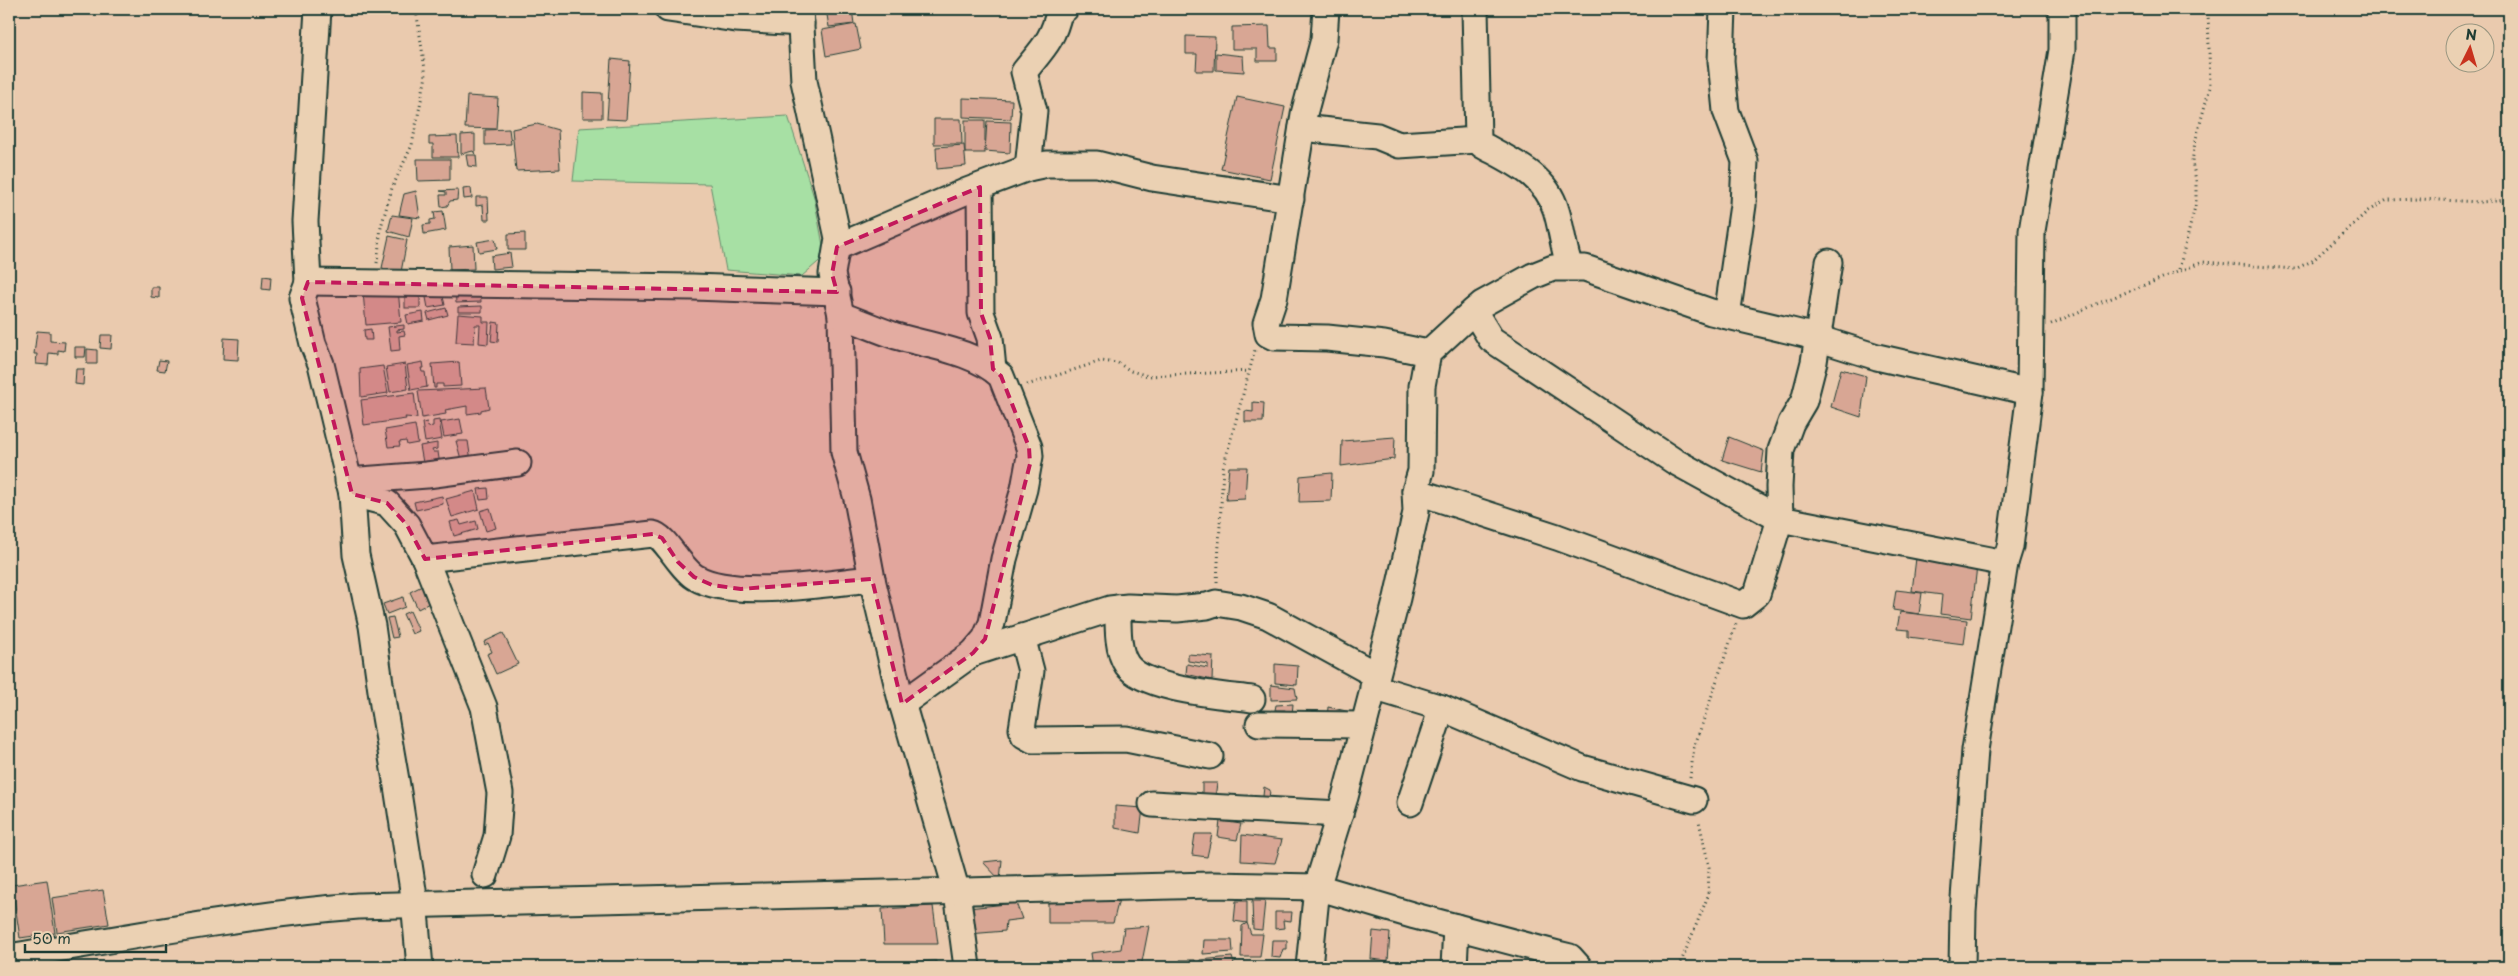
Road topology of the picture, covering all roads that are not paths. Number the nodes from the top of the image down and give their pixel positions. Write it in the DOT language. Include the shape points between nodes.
graph roads {
  1 [pos="316,9"];
  2 [pos="668,9"];
  3 [pos="1065,9"];
  4 [pos="1326,9"];
  5 [pos="1476,9"];
  6 [pos="1723,9"];
  7 [pos="2062,9"];
  8 [pos="700,11"];
  9 [pos="801,16"];
  10 [pos="1302,128"];
  11 [pos="1478,140"];
  12 [pos="1028,168"];
  13 [pos="980,187"];
  14 [pos="1291,199"];
  15 [pos="837,247"];
  16 [pos="1829,262"];
  17 [pos="1570,267"];
  18 [pos="308,282"];
  19 [pos="839,304"];
  20 [pos="1474,311"];
  21 [pos="1727,316"];
  22 [pos="1819,338"];
  23 [pos="1428,353"];
  24 [pos="993,369"];
  25 [pos="2030,392"];
  26 [pos="518,463"];
  27 [pos="350,488"];
  28 [pos="1415,491"];
  29 [pos="1780,519"];
  30 [pos="424,559"];
  31 [pos="2005,563"];
  32 [pos="872,579"];
  33 [pos="1118,608"];
  34 [pos="1022,637"];
  35 [pos="973,653"];
  36 [pos="1375,681"];
  37 [pos="1252,699"];
  38 [pos="902,704"];
  39 [pos="1442,708"];
  40 [pos="1259,724"];
  41 [pos="1363,724"];
  42 [pos="1210,756"];
  43 [pos="1694,800"];
  44 [pos="1410,803"];
  45 [pos="1152,804"];
  46 [pos="1340,814"];
  47 [pos="485,875"];
  48 [pos="1317,887"];
  49 [pos="957,892"];
  50 [pos="413,904"];
  51 [pos="1456,927"];
  52 [pos="9,956"];
  53 [pos="420,967"];
  54 [pos="967,967"];
  55 [pos="1308,967"];
  56 [pos="1454,967"];
  57 [pos="1580,967"];
  58 [pos="1962,967"];
  1 -- 18 [label="street" via="305,220"];
  2 -- 8 [label="street"];
  3 -- 12 [label="street" via="1059,12 1056,27 1045,48 1024,72 1034,111"];
  4 -- 10 [label="street" via="1324,39"];
  5 -- 11 [label="street"];
  6 -- 21 [label="street" via="1721,61 1726,111 1744,162 1743,205"];
  7 -- 25 [label="street" via="2062,50 2032,232"];
  8 -- 9 [label="street" via="736,19"];
  9 -- 15 [label="street" via="804,81 837,226"];
  10 -- 11 [label="street" via="1377,136 1399,145"];
  10 -- 14 [label="street"];
  11 -- 17 [label="street" via="1524,168 1545,186 1556,210"];
  12 -- 13 [label="street"];
  12 -- 14 [label="street" via="1057,163 1097,164 1160,180"];
  13 -- 15 [label="street"];
  13 -- 24 [label="street" via="981,313 990,338"];
  14 -- 23 [label="street" via="1266,329 1268,334 1384,344"];
  15 -- 19 [label="street" via="832,274"];
  16 -- 22 [label="street"];
  17 -- 20 [label="street" via="1553,268 1533,276"];
  17 -- 21 [label="street" via="1585,268"];
  18 -- 19 [label="street" via="693,287"];
  18 -- 27 [label="street" via="302,298"];
  19 -- 24 [label="street" via="895,335 959,354"];
  19 -- 32 [label="street" via="844,452 857,499"];
  20 -- 23 [label="street"];
  20 -- 29 [label="street" via="1491,339 1674,461"];
  21 -- 22 [label="street"];
  22 -- 25 [label="street" via="1877,358"];
  22 -- 29 [label="street" via="1804,401 1781,450"];
  23 -- 28 [label="street" via="1421,412 1421,472"];
  24 -- 35 [label="street" via="1001,376 1008,392 1029,447 1030,464 1004,559 992,623"];
  25 -- 31 [label="street"];
  26 -- 27 [label="street"];
  27 -- 30 [label="street" via="387,503 407,526"];
  27 -- 50 [label="street" via="356,554 372,626"];
  28 -- 29 [label="street" via="1557,537 1742,605 1757,594"];
  28 -- 36 [label="street" via="1416,512"];
  29 -- 31 [label="street"];
  30 -- 32 [label="street" via="653,534 662,538 678,562 694,577 712,585 741,589"];
  30 -- 47 [label="street" via="484,707 498,771 500,815"];
  31 -- 58 [label="street" via="1975,750"];
  32 -- 38 [label="street"];
  33 -- 34 [label="street"];
  33 -- 36 [label="street" via="1177,609 1216,603 1268,616"];
  33 -- 37 [label="street" via="1124,657 1127,665 1142,676 1171,687"];
  34 -- 35 [label="street"];
  34 -- 42 [label="street" via="1031,671 1022,729 1024,735 1034,740 1126,739"];
  35 -- 38 [label="street"];
  36 -- 39 [label="street"];
  36 -- 41 [label="street"];
  38 -- 49 [label="street"];
  39 -- 43 [label="street" via="1582,768"];
  39 -- 44 [label="street"];
  40 -- 41 [label="street"];
  41 -- 46 [label="street"];
  45 -- 46 [label="street"];
  46 -- 48 [label="street"];
  48 -- 49 [label="street" via="1203,886"];
  48 -- 51 [label="street"];
  48 -- 55 [label="street"];
  49 -- 50 [label="street"];
  49 -- 54 [label="street"];
  50 -- 52 [label="street" via="292,912 210,922"];
  50 -- 53 [label="street"];
  51 -- 56 [label="street"];
  51 -- 57 [label="street" via="1570,957"];
}
